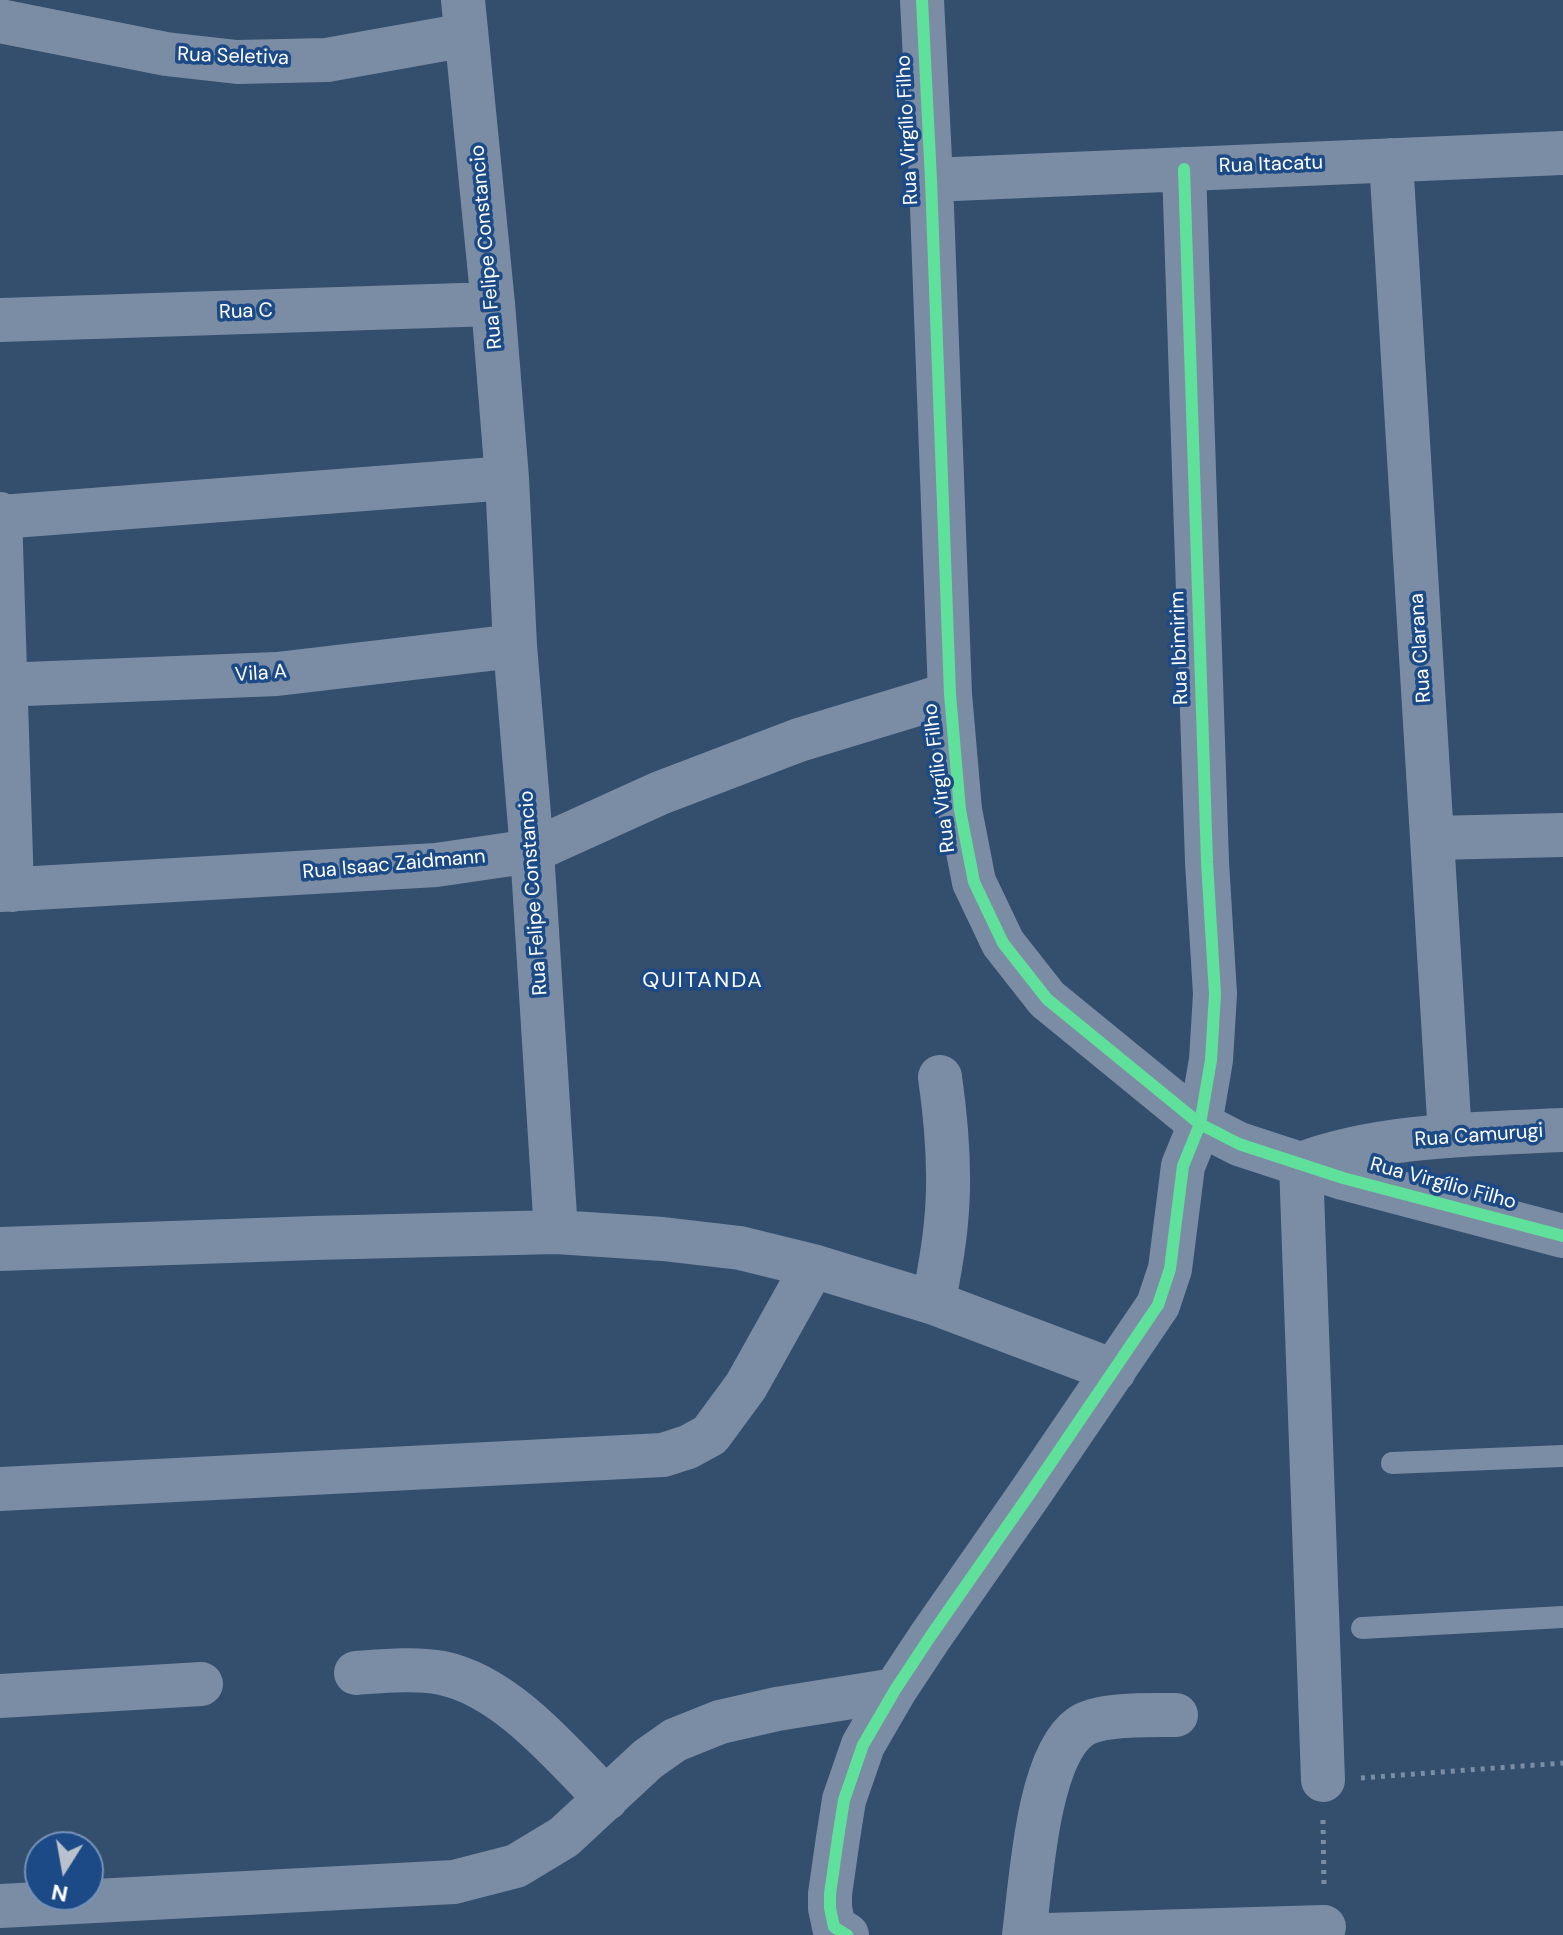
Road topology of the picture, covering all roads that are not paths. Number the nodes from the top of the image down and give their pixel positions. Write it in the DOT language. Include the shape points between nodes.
graph roads {
  1 [pos="922,0"];
  2 [pos="465,17"];
  3 [pos="0,21"];
  4 [pos="1563,153"];
  5 [pos="1391,160"];
  6 [pos="1184,169"];
  7 [pos="931,180"];
  8 [pos="493,304"];
  9 [pos="0,320"];
  10 [pos="507,478"];
  11 [pos="0,516"];
  12 [pos="515,646"];
  13 [pos="3,685"];
  14 [pos="950,694"];
  15 [pos="1563,835"];
  16 [pos="1433,838"];
  17 [pos="532,851"];
  18 [pos="6,890"];
  19 [pos="940,1077"];
  20 [pos="1200,1124"];
  21 [pos="1563,1130"];
  22 [pos="1450,1136"];
  23 [pos="1301,1164"];
  24 [pos="556,1232"];
  25 [pos="1563,1236"];
  26 [pos="0,1249"];
  27 [pos="813,1266"];
  28 [pos="934,1303"];
  29 [pos="1114,1371"];
  30 [pos="1563,1456"];
  31 [pos="1392,1463"];
  32 [pos="0,1489"];
  33 [pos="1563,1617"];
  34 [pos="1362,1628"];
  35 [pos="356,1673"];
  36 [pos="201,1684"];
  37 [pos="895,1690"];
  38 [pos="0,1696"];
  39 [pos="1176,1715"];
  40 [pos="1323,1780"];
  41 [pos="606,1799"];
  42 [pos="0,1906"];
  43 [pos="1324,1927"];
  44 [pos="840,1931"];
  45 [pos="1138,1934"];
  46 [pos="1024,1935"];
  47 [pos="1047,1935"];
  1 -- 7 [label="street, Rua Virgílio Filho"];
  2 -- 3 [label="street, Rua Seletiva" via="327,60 237,62 166,54"];
  2 -- 8 [label="street, Rua Felipe Constancio"];
  4 -- 5 [label="street, Rua Itacatu"];
  5 -- 6 [label="street, Rua Itacatu"];
  5 -- 16 [label="street, Rua Clarana"];
  6 -- 7 [label="street, Rua Itacatu"];
  6 -- 20 [label="street, Rua Ibimirim" via="1215,994"];
  7 -- 14 [label="street, Rua Virgílio Filho"];
  8 -- 9 [label="street, Rua C"];
  8 -- 10 [label="street, Rua Felipe Constancio"];
  10 -- 11 [label="street"];
  10 -- 12 [label="street, Rua Felipe Constancio"];
  11 -- 13 [label="street"];
  12 -- 13 [label="street, Vila A" via="277,674"];
  12 -- 17 [label="street, Rua Felipe Constancio"];
  13 -- 18 [label="street"];
  14 -- 17 [label="street, Rua Isaac Zaidmann" via="799,740 660,793"];
  14 -- 20 [label="street, Rua Virgílio Filho" via="960,810 974,882 1003,943 1047,999"];
  15 -- 16 [label="street"];
  16 -- 22 [label="street, Rua Clarana"];
  17 -- 18 [label="street, Rua Isaac Zaidmann" via="436,865"];
  17 -- 24 [label="street, Rua Felipe Constancio"];
  19 -- 28 [label="street" via="948,1176"];
  20 -- 23 [label="street, Rua Virgílio Filho" via="1239,1144"];
  20 -- 29 [label="street, Rua Ibimirim" via="1183,1166 1170,1269 1158,1305"];
  21 -- 22 [label="street, Rua Camurugi"];
  22 -- 23 [label="street, Rua Camurugi" via="1351,1149"];
  23 -- 25 [label="street, Rua Virgílio Filho"];
  23 -- 40 [label="street"];
  24 -- 26 [label="street"];
  24 -- 27 [label="street" via="740,1248"];
  27 -- 28 [label="street"];
  27 -- 32 [label="street" via="746,1386 710,1435 663,1455"];
  28 -- 29 [label="street"];
  29 -- 37 [label="street, Rua Ibimirim"];
  30 -- 31 [label="lane"];
  33 -- 34 [label="lane"];
  35 -- 41 [label="street" via="441,1673 480,1686 546,1738"];
  36 -- 38 [label="street"];
  37 -- 41 [label="street" via="720,1722 675,1740"];
  37 -- 44 [label="street, Rua Ibimirim" via="863,1745 844,1800 830,1885 830,1908"];
  39 -- 46 [label="street" via="1118,1716 1082,1725 1064,1742 1041,1806"];
  41 -- 42 [label="street" via="564,1837 516,1866 454,1882"];
  43 -- 45 [label="street"];
  45 -- 47 [label="street"];
}
